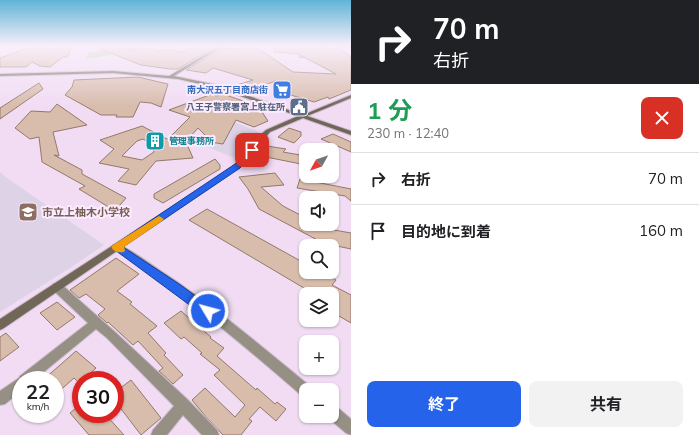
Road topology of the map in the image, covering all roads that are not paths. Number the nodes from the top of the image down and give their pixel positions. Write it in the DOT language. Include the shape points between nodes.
graph roads {
  1 [pos="187,66"];
  2 [pos="0,74"];
  3 [pos="170,77"];
  4 [pos="351,96"];
  5 [pos="302,116"];
  6 [pos="351,133"];
  7 [pos="116,247"];
  8 [pos="57,288"];
  9 [pos="96,323"];
  10 [pos="0,325"];
  11 [pos="35,371"];
  12 [pos="299,385"];
  13 [pos="12,389"];
  14 [pos="0,399"];
  15 [pos="183,405"];
  16 [pos="339,418"];
  17 [pos="351,428"];
  18 [pos="158,435"];
  19 [pos="212,435"];
  1 -- 3 [label="street"];
  2 -- 3 [label="street" via="130,72"];
  3 -- 5 [label="street" via="210,85"];
  4 -- 5 [label="street"];
  5 -- 6 [label="street"];
  5 -- 7 [label="street" via="268,131 238,166"];
  7 -- 8 [label="street"];
  7 -- 12 [label="street" via="228,327"];
  8 -- 9 [label="street"];
  8 -- 10 [label="street"];
  9 -- 11 [label="street"];
  9 -- 15 [label="street"];
  13 -- 14 [label="street"];
  15 -- 18 [label="street"];
  15 -- 19 [label="street"];
  16 -- 17 [label="street"];
}
